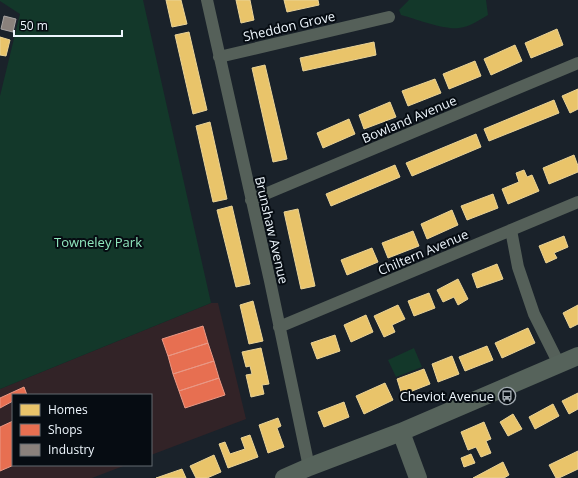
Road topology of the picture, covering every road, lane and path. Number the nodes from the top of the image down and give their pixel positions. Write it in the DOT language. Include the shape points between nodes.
graph roads {
  1 [pos="207,0"];
  2 [pos="389,17"];
  3 [pos="219,57"];
  4 [pos="578,63"];
  5 [pos="252,200"];
  6 [pos="578,202"];
  7 [pos="511,230"];
  8 [pos="279,327"];
  9 [pos="578,356"];
  10 [pos="559,364"];
  11 [pos="401,432"];
  12 [pos="309,467"];
  13 [pos="284,478"];
  14 [pos="418,478"];
  1 -- 3 [label="street, Brunshaw Avenue"];
  2 -- 3 [label="street, Sheddon Grove"];
  3 -- 5 [label="street, Brunshaw Avenue"];
  4 -- 5 [label="street, Bowland Avenue"];
  5 -- 8 [label="street, Brunshaw Avenue"];
  6 -- 7 [label="street, Chiltern Avenue"];
  7 -- 8 [label="street, Chiltern Avenue"];
  7 -- 10 [label="street" via="518,267 534,314"];
  8 -- 12 [label="street, Brunshaw Avenue"];
  9 -- 10 [label="street"];
  10 -- 11 [label="street"];
  11 -- 12 [label="street"];
  11 -- 14 [label="street"];
  12 -- 13 [label="street"];
}
